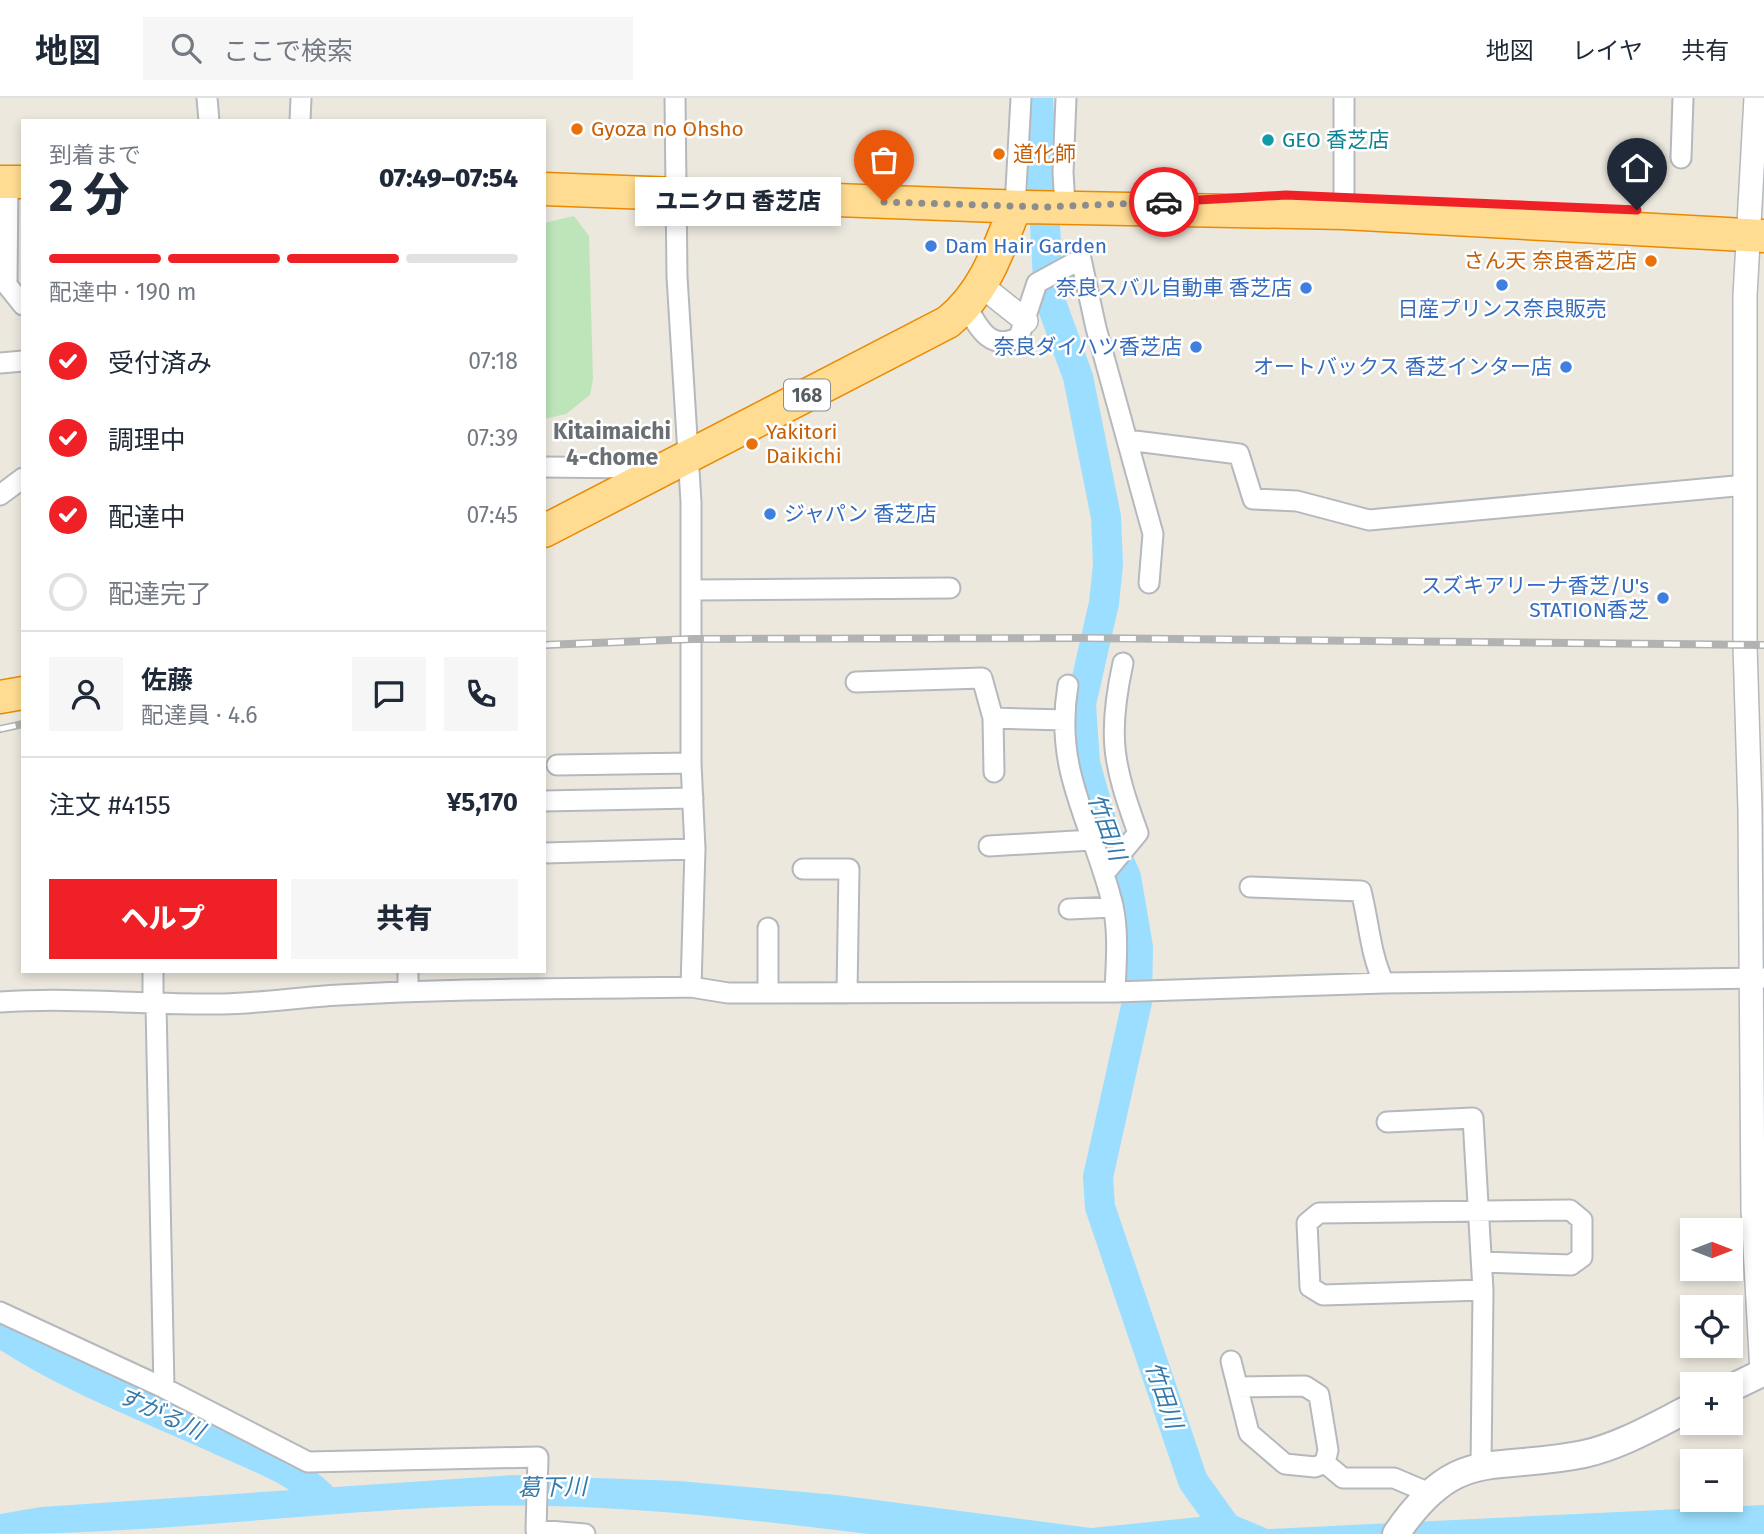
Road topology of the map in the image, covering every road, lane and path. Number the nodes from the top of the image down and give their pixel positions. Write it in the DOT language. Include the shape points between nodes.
graph roads {
  1 [pos="208,98"];
  2 [pos="301,98"];
  3 [pos="675,98"];
  4 [pos="1021,98"];
  5 [pos="1066,98"];
  6 [pos="1343,98"];
  7 [pos="1683,98"];
  8 [pos="1756,98"];
  9 [pos="209,119"];
  10 [pos="300,119"];
  11 [pos="1681,158"];
  12 [pos="10,182"];
  13 [pos="546,189"];
  14 [pos="674,195"];
  15 [pos="1344,205"];
  16 [pos="1020,207"];
  17 [pos="1072,207"];
  18 [pos="1757,235"];
  19 [pos="974,297"];
  20 [pos="21,303"];
  21 [pos="1026,321"];
  22 [pos="21,361"];
  23 [pos="0,363"];
  24 [pos="1127,440"];
  25 [pos="687,457"];
  26 [pos="546,467"];
  27 [pos="653,474"];
  28 [pos="21,479"];
  29 [pos="1746,485"];
  30 [pos="0,495"];
  31 [pos="546,530"];
  32 [pos="1149,583"];
  33 [pos="950,588"];
  34 [pos="692,590"];
  35 [pos="1123,663"];
  36 [pos="856,682"];
  37 [pos="1068,685"];
  38 [pos="21,693"];
  39 [pos="0,697"];
  40 [pos="993,718"];
  41 [pos="1065,720"];
  42 [pos="691,764"];
  43 [pos="557,765"];
  44 [pos="994,772"];
  45 [pos="693,798"];
  46 [pos="546,801"];
  47 [pos="1091,840"];
  48 [pos="989,846"];
  49 [pos="695,849"];
  50 [pos="546,853"];
  51 [pos="803,869"];
  52 [pos="1106,871"];
  53 [pos="1250,887"];
  54 [pos="1113,907"];
  55 [pos="1069,909"];
  56 [pos="768,928"];
  57 [pos="153,973"];
  58 [pos="408,973"];
  59 [pos="1758,978"];
  60 [pos="1384,983"];
  61 [pos="691,987"];
  62 [pos="408,992"];
  63 [pos="1117,992"];
  64 [pos="768,993"];
  65 [pos="847,993"];
  66 [pos="0,1002"];
  67 [pos="155,1005"];
  68 [pos="1387,1122"];
  69 [pos="1480,1212"];
  70 [pos="1482,1262"];
  71 [pos="1483,1290"];
  72 [pos="0,1312"];
  73 [pos="1231,1361"];
  74 [pos="1763,1373"];
  75 [pos="1743,1382"];
  76 [pos="1238,1387"];
  77 [pos="164,1388"];
  78 [pos="1680,1413"];
  79 [pos="1325,1463"];
  80 [pos="1481,1466"];
  81 [pos="1427,1492"];
  82 [pos="1403,1524"];
  83 [pos="585,1534"];
  1 -- 9 [label="street"];
  2 -- 10 [label="street"];
  3 -- 14 [label="street"];
  4 -- 16 [label="street"];
  5 -- 17 [label="street" via="1063,173"];
  6 -- 15 [label="street"];
  7 -- 11 [label="street"];
  8 -- 18 [label="street"];
  12 -- 20 [label="street" via="6,285"];
  13 -- 14 [label="highway"];
  14 -- 16 [label="highway"];
  14 -- 25 [label="street"];
  15 -- 17 [label="highway" via="1286,195"];
  15 -- 18 [label="highway" via="1717,214"];
  16 -- 17 [label="highway"];
  16 -- 19 [label="highway"];
  18 -- 29 [label="street" via="1745,296"];
  19 -- 21 [label="street"];
  19 -- 21 [label="street" via="980,331 993,341 1007,344 1019,337"];
  19 -- 25 [label="highway, 168" via="948,323"];
  21 -- 24 [label="street" via="1037,283 1081,259"];
  22 -- 23 [label="street"];
  24 -- 29 [label="street" via="1239,454 1254,499 1297,501 1368,520"];
  24 -- 32 [label="street" via="1153,534"];
  25 -- 27 [label="highway, 168"];
  25 -- 34 [label="street"];
  26 -- 27 [label="street" via="634,468"];
  27 -- 31 [label="highway, 168"];
  28 -- 30 [label="street"];
  29 -- 59 [label="street" via="1745,645"];
  33 -- 34 [label="street"];
  34 -- 42 [label="street"];
  35 -- 52 [label="street" via="1113,721 1114,751 1138,833"];
  36 -- 40 [label="street" via="982,677"];
  37 -- 41 [label="street"];
  38 -- 39 [label="highway"];
  40 -- 41 [label="street"];
  40 -- 44 [label="street"];
  41 -- 47 [label="street" via="1072,787"];
  42 -- 43 [label="street"];
  42 -- 45 [label="street"];
  45 -- 46 [label="street"];
  45 -- 49 [label="street"];
  47 -- 48 [label="street"];
  47 -- 52 [label="street"];
  49 -- 50 [label="street"];
  49 -- 61 [label="street"];
  51 -- 65 [label="street" via="849,869"];
  52 -- 54 [label="street"];
  53 -- 60 [label="street" via="1361,891 1374,962"];
  54 -- 55 [label="street"];
  54 -- 63 [label="street"];
  56 -- 64 [label="street"];
  57 -- 67 [label="street"];
  58 -- 62 [label="street"];
  59 -- 60 [label="street"];
  59 -- 74 [label="street" via="1753,1210"];
  60 -- 63 [label="street"];
  61 -- 62 [label="street"];
  61 -- 64 [label="street"];
  62 -- 67 [label="street"];
  63 -- 65 [label="street"];
  64 -- 65 [label="street"];
  66 -- 67 [label="street"];
  67 -- 77 [label="street"];
  68 -- 69 [label="street" via="1473,1118"];
  69 -- 70 [label="street"];
  69 -- 70 [label="street" via="1570,1210 1582,1220 1582,1257 1570,1265"];
  69 -- 71 [label="street" via="1319,1213 1307,1223 1310,1287 1323,1295"];
  70 -- 71 [label="street"];
  71 -- 80 [label="street"];
  72 -- 77 [label="street"];
  73 -- 76 [label="street"];
  74 -- 75 [label="main road"];
  76 -- 79 [label="street" via="1249,1433 1276,1457 1285,1464 1315,1467"];
  76 -- 79 [label="street" via="1305,1385 1319,1395 1328,1450"];
  77 -- 83 [label="street" via="308,1462 538,1457 536,1530"];
  78 -- 80 [label="main road" via="1585,1454"];
  79 -- 81 [label="street" via="1343,1478 1394,1478"];
  80 -- 81 [label="main road" via="1463,1470"];
  81 -- 82 [label="main road"];
}
